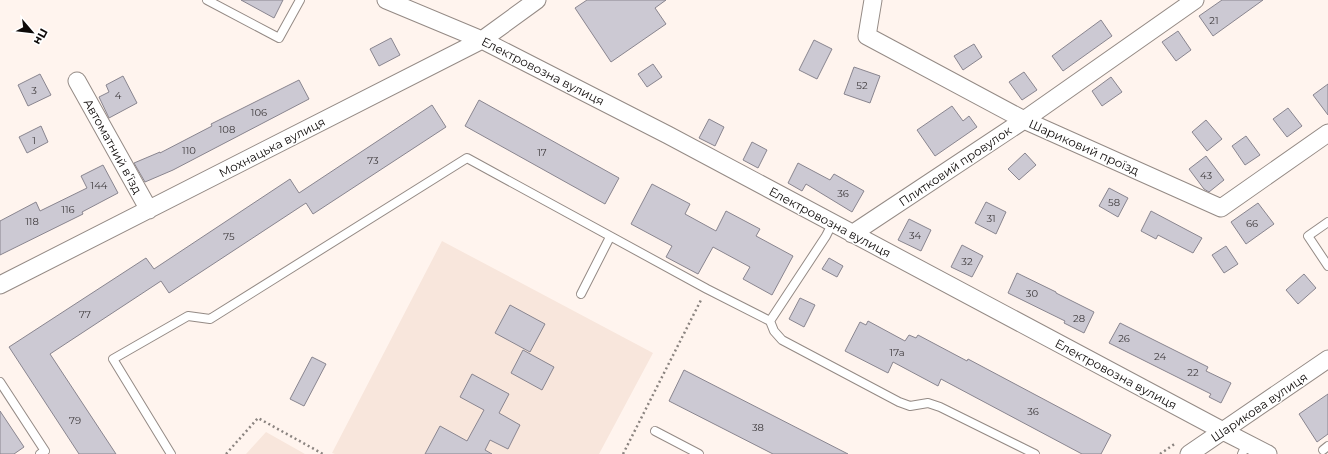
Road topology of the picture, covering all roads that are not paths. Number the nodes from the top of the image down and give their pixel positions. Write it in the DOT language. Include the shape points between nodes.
graph roads {
  1 [pos="207,0"];
  2 [pos="300,0"];
  3 [pos="386,0"];
  4 [pos="538,0"];
  5 [pos="873,0"];
  6 [pos="1195,0"];
  7 [pos="482,40"];
  8 [pos="76,81"];
  9 [pos="1024,120"];
  10 [pos="1328,133"];
  11 [pos="149,210"];
  12 [pos="1328,222"];
  13 [pos="832,224"];
  14 [pos="852,234"];
  15 [pos="610,237"];
  16 [pos="1328,266"];
  17 [pos="0,285"];
  18 [pos="581,294"];
  19 [pos="770,321"];
  20 [pos="1328,359"];
  21 [pos="0,382"];
  22 [pos="654,431"];
  23 [pos="1223,431"];
  24 [pos="1244,448"];
  25 [pos="40,454"];
  26 [pos="171,454"];
  27 [pos="699,454"];
  28 [pos="1035,454"];
  29 [pos="1189,454"];
  30 [pos="1268,454"];
  1 -- 2 [label="lane" via="279,38"];
  3 -- 7 [label="street, Електровозна вулиця"];
  4 -- 7 [label="street, Мохнацька вулиця"];
  5 -- 9 [label="street, Шариковий проїзд" via="867,36"];
  6 -- 9 [label="street, Плитковий провулок"];
  7 -- 11 [label="street, Мохнацька вулиця"];
  7 -- 13 [label="street, Електровозна вулиця" via="668,135"];
  8 -- 11 [label="street, Автоматний в’їзд"];
  9 -- 10 [label="street, Шариковий проїзд" via="1221,208"];
  9 -- 14 [label="street, Плитковий провулок"];
  11 -- 17 [label="street, Мохнацька вулиця"];
  12 -- 16 [label="lane" via="1308,236"];
  13 -- 14 [label="street, Електровозна вулиця"];
  13 -- 19 [label="lane"];
  14 -- 23 [label="street, Електровозна вулиця"];
  15 -- 18 [label="lane"];
  15 -- 19 [label="lane"];
  15 -- 26 [label="lane" via="467,158 210,319 188,316 113,359"];
  19 -- 28 [label="lane" via="782,340 899,402 910,406 928,403 940,407"];
  20 -- 23 [label="street, Шарикова вулиця"];
  21 -- 25 [label="lane" via="45,451"];
  22 -- 27 [label="lane"];
  23 -- 24 [label="street, Електровозна вулиця"];
  23 -- 29 [label="street, Шарикова вулиця"];
  24 -- 30 [label="street, Електровозна вулиця"];
}
